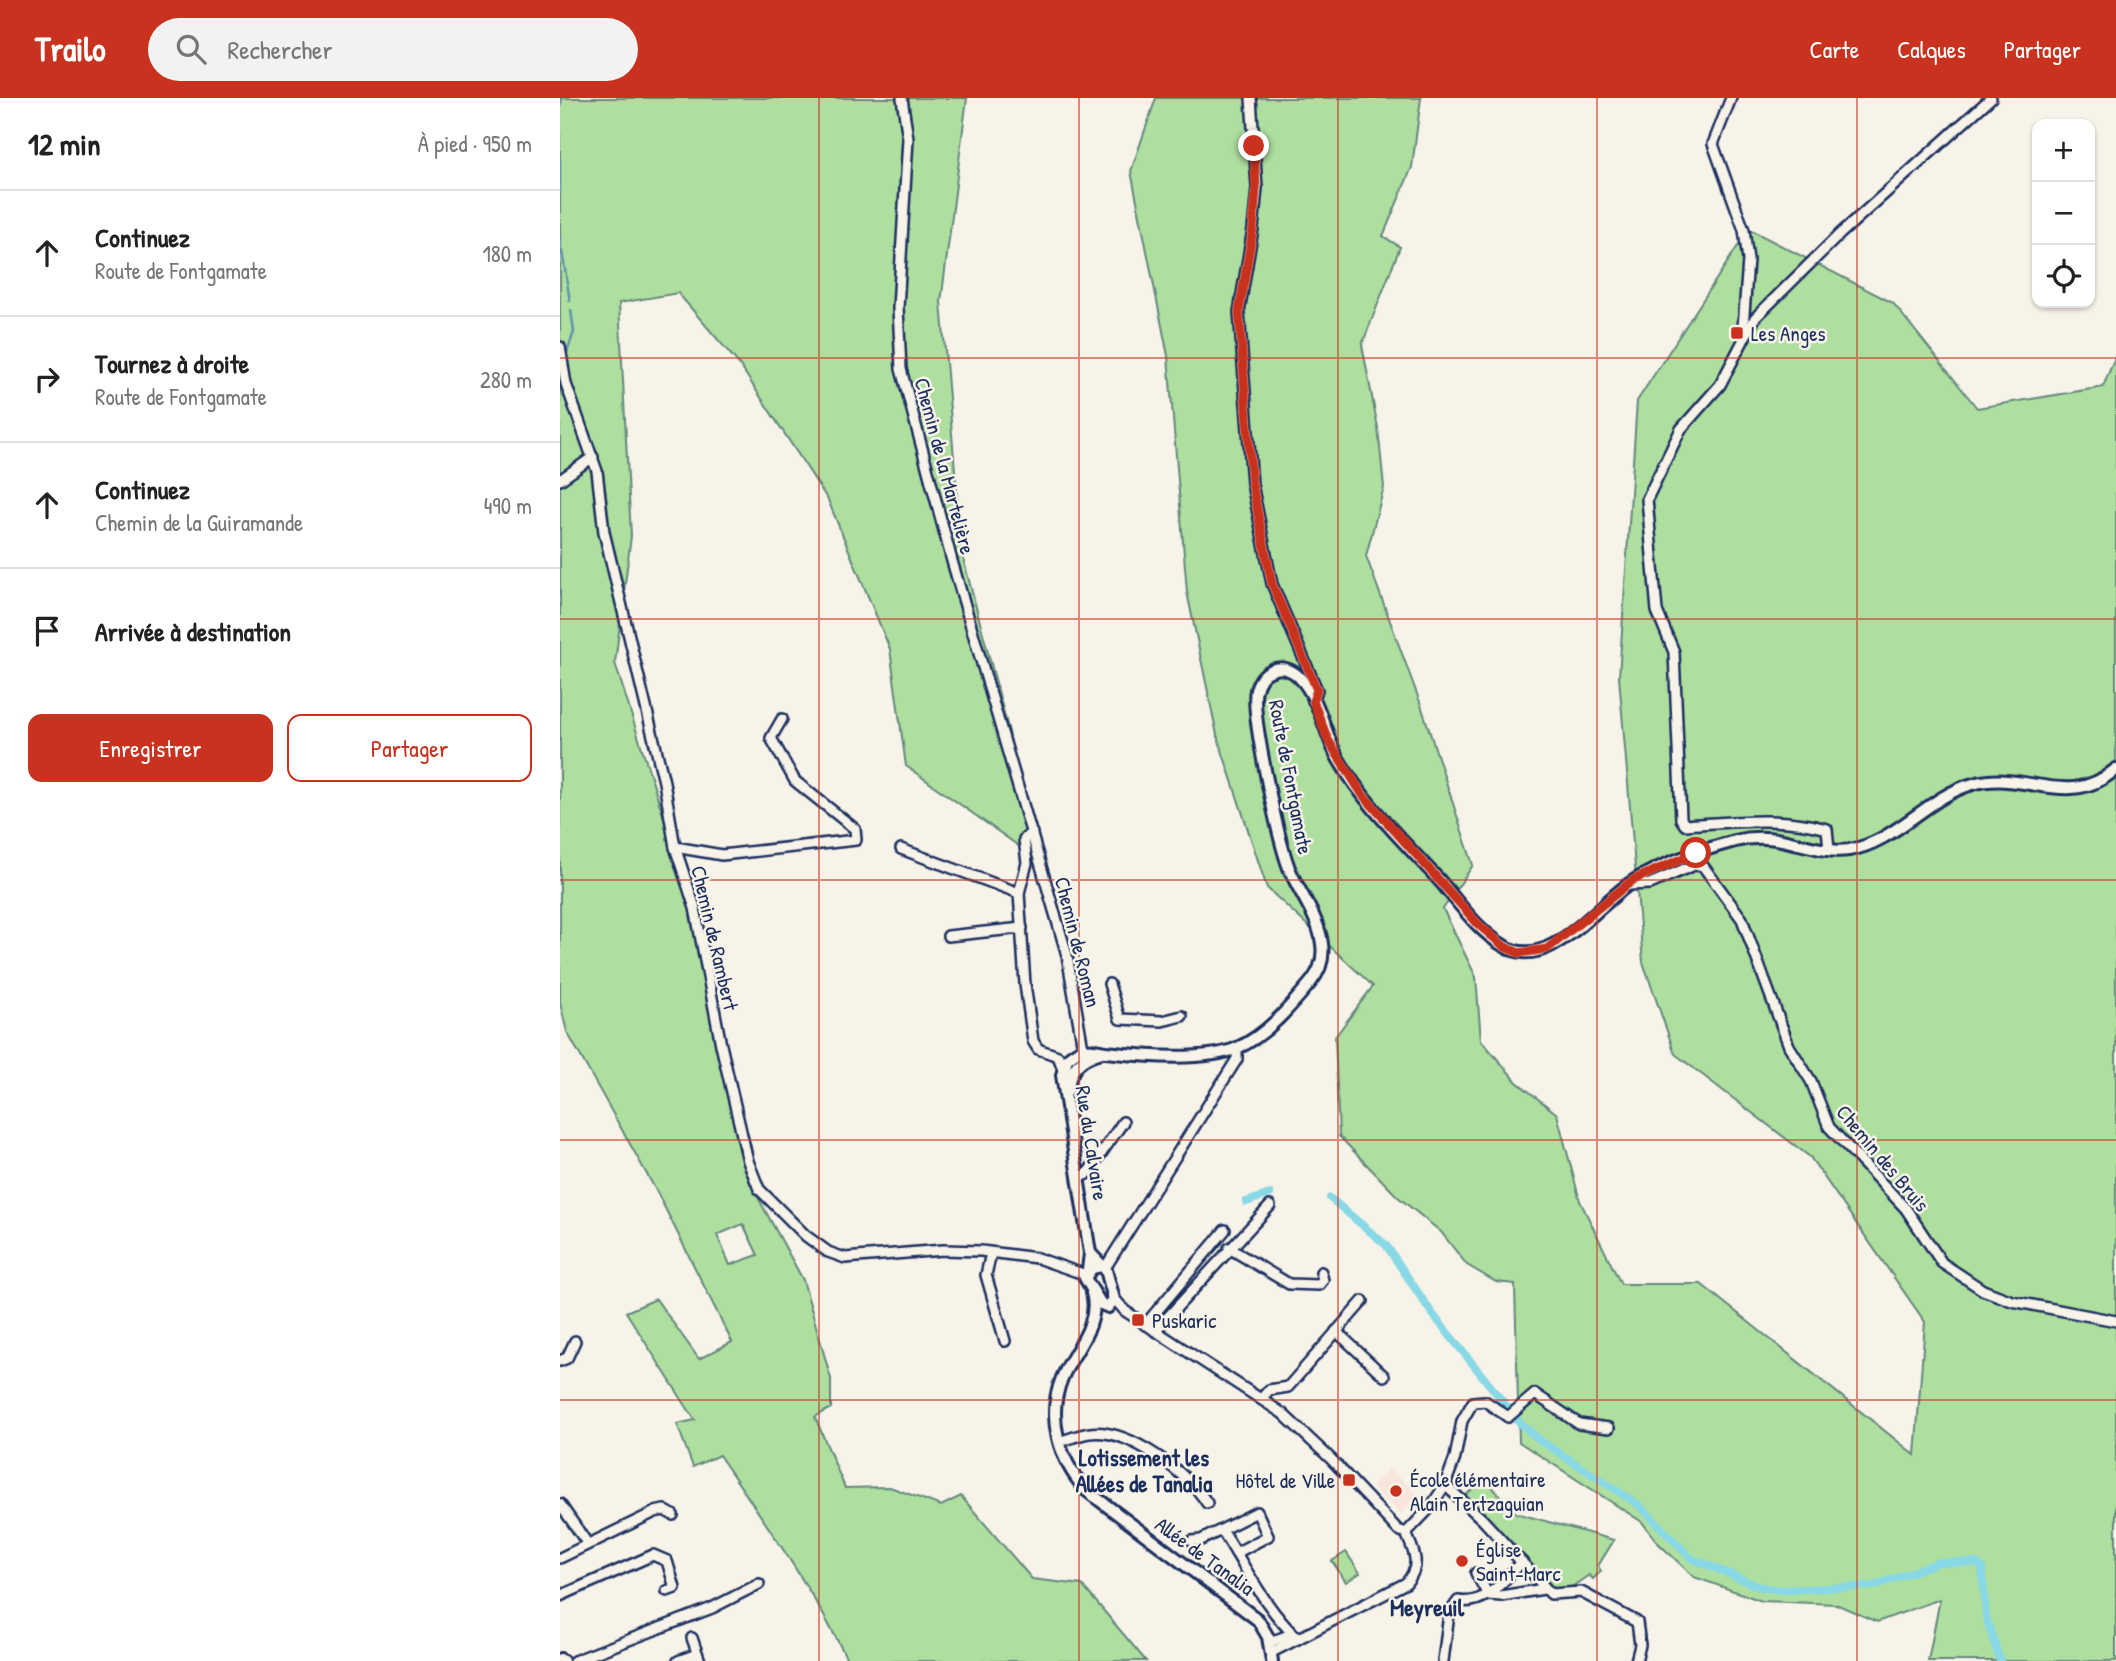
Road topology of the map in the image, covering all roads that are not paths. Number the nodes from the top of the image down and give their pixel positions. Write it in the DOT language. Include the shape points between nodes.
graph roads {
  1 [pos="902,98"];
  2 [pos="1251,98"];
  3 [pos="1731,98"];
  4 [pos="1991,98"];
  5 [pos="1748,332"];
  6 [pos="560,347"];
  7 [pos="593,457"];
  8 [pos="560,480"];
  9 [pos="1302,653"];
  10 [pos="1288,669"];
  11 [pos="1313,701"];
  12 [pos="782,719"];
  13 [pos="2116,769"];
  14 [pos="1030,834"];
  15 [pos="675,847"];
  16 [pos="901,849"];
  17 [pos="1829,849"];
  18 [pos="694,852"];
  19 [pos="681,864"];
  20 [pos="1627,885"];
  21 [pos="1019,893"];
  22 [pos="1022,928"];
  23 [pos="948,936"];
  24 [pos="1109,984"];
  25 [pos="1182,1016"];
  26 [pos="1237,1048"];
  27 [pos="1083,1055"];
  28 [pos="1063,1069"];
  29 [pos="1068,1100"];
  30 [pos="1123,1122"];
  31 [pos="1079,1177"];
  32 [pos="1270,1206"];
  33 [pos="1225,1230"];
  34 [pos="1229,1248"];
  35 [pos="991,1253"];
  36 [pos="1090,1253"];
  37 [pos="1103,1267"];
  38 [pos="1321,1272"];
  39 [pos="1087,1273"];
  40 [pos="1092,1293"];
  41 [pos="1363,1301"];
  42 [pos="1109,1303"];
  43 [pos="1093,1314"];
  44 [pos="2116,1321"];
  45 [pos="1145,1325"];
  46 [pos="1155,1331"];
  47 [pos="1336,1331"];
  48 [pos="575,1341"];
  49 [pos="1005,1341"];
  50 [pos="560,1361"];
  51 [pos="1384,1376"];
  52 [pos="1261,1399"];
  53 [pos="1609,1428"];
  54 [pos="1059,1442"];
  55 [pos="1445,1485"];
  56 [pos="1207,1503"];
  57 [pos="560,1504"];
  58 [pos="673,1514"];
  59 [pos="619,1528"];
  60 [pos="1222,1530"];
  61 [pos="1406,1533"];
  62 [pos="585,1540"];
  63 [pos="1192,1541"];
  64 [pos="560,1551"];
  65 [pos="1236,1553"];
  66 [pos="560,1558"];
  67 [pos="1519,1559"];
  68 [pos="1476,1573"];
  69 [pos="759,1584"];
  70 [pos="1544,1589"];
  71 [pos="667,1591"];
  72 [pos="1488,1595"];
  73 [pos="560,1596"];
  74 [pos="1295,1636"];
  75 [pos="692,1638"];
  76 [pos="1271,1652"];
  77 [pos="699,1657"];
  78 [pos="586,1659"];
  79 [pos="574,1661"];
  80 [pos="678,1661"];
  81 [pos="1443,1661"];
  82 [pos="1636,1661"];
  1 -- 14 [label="street, Chemin de la Martelière" via="908,138 898,309 901,369"];
  2 -- 9 [label="street" via="1256,188 1239,312 1252,484 1272,584"];
  3 -- 5 [label="street" via="1713,144 1744,230 1748,260 1743,327"];
  4 -- 5 [label="street" via="1840,234 1755,318"];
  5 -- 17 [label="street" via="1720,385 1681,429 1647,499 1657,611 1674,652 1681,819 1685,825 1757,819 1801,822 1827,829"];
  6 -- 7 [label="street, Chemin de Rambert" via="566,384"];
  7 -- 8 [label="street"];
  7 -- 15 [label="street, Chemin de Rambert" via="604,532"];
  9 -- 10 [label="street"];
  9 -- 11 [label="street" via="1317,690"];
  10 -- 11 [label="street, Route de Fontgamate" via="1304,683"];
  10 -- 26 [label="street, Route de Fontgamate" via="1278,668 1261,679 1256,689 1256,715 1283,853 1321,935 1322,964 1289,1006 1253,1040"];
  11 -- 20 [label="street, Route de Fontgamate" via="1328,740 1363,795 1479,925 1505,947 1533,953 1547,949"];
  12 -- 18 [label="street" via="771,738 782,761 795,781 855,829 856,840 722,855"];
  13 -- 17 [label="street, Route de Fontgamate" via="2082,789 1975,783 1939,799 1870,844"];
  14 -- 21 [label="street" via="1024,839 1027,863"];
  14 -- 27 [label="street, Chemin de Roman" via="1068,955"];
  15 -- 18 [label="street"];
  15 -- 19 [label="street, Chemin de Rambert"];
  16 -- 21 [label="street"];
  17 -- 20 [label="street, Route de Fontgamate" via="1784,838 1749,837 1696,853"];
  18 -- 19 [label="street"];
  19 -- 35 [label="street, Chemin de Rambert" via="695,908 748,1161 759,1189 806,1236 845,1258 943,1250"];
  20 -- 44 [label="street, Chemin des Bruis" via="1650,884 1694,865 1710,873 1747,931 1789,1046 1811,1081 1829,1127 1906,1209 1942,1263 1983,1290 2012,1301"];
  21 -- 22 [label="street"];
  22 -- 23 [label="street"];
  22 -- 28 [label="street" via="1033,1041 1038,1049 1058,1056"];
  24 -- 25 [label="street" via="1120,1019 1161,1021"];
  26 -- 27 [label="street, Route de Fontgamate" via="1199,1055"];
  26 -- 37 [label="street" via="1237,1059"];
  27 -- 28 [label="street, Rue du Calvaire" via="1071,1055"];
  27 -- 29 [label="street" via="1069,1079"];
  28 -- 29 [label="street, Rue du Calvaire"];
  29 -- 31 [label="street, Rue du Calvaire"];
  30 -- 31 [label="street" via="1087,1174"];
  31 -- 36 [label="street, Rue du Calvaire"];
  32 -- 34 [label="street"];
  33 -- 45 [label="street"];
  34 -- 38 [label="street" via="1289,1284 1319,1285"];
  34 -- 46 [label="street"];
  35 -- 39 [label="street, Chemin de Rambert" via="1037,1258"];
  35 -- 49 [label="street" via="986,1275"];
  36 -- 37 [label="street"];
  36 -- 39 [label="street, Rue du Calvaire"];
  37 -- 39 [label="street"];
  37 -- 42 [label="street"];
  39 -- 40 [label="street"];
  40 -- 42 [label="street"];
  40 -- 43 [label="street, Allée de Tanalia"];
  41 -- 47 [label="street"];
  42 -- 43 [label="street"];
  42 -- 45 [label="street"];
  43 -- 54 [label="street, Allée de Tanalia" via="1061,1380 1055,1419"];
  45 -- 46 [label="street"];
  46 -- 52 [label="street"];
  47 -- 51 [label="street"];
  47 -- 52 [label="street" via="1288,1387 1269,1390"];
  48 -- 50 [label="street" via="567,1359"];
  52 -- 61 [label="street" via="1296,1425"];
  53 -- 55 [label="street" via="1579,1424 1535,1394 1504,1416 1485,1401 1476,1400 1462,1421"];
  54 -- 56 [label="street" via="1091,1433 1121,1437 1169,1465"];
  54 -- 76 [label="street, Allée de Tanalia" via="1068,1466 1086,1490 1252,1614 1262,1624"];
  55 -- 61 [label="street"];
  55 -- 67 [label="street"];
  57 -- 62 [label="street"];
  58 -- 59 [label="street" via="655,1512"];
  59 -- 62 [label="street"];
  59 -- 66 [label="street"];
  60 -- 63 [label="street"];
  60 -- 65 [label="street"];
  60 -- 65 [label="street" via="1254,1512 1259,1514 1268,1536"];
  61 -- 74 [label="street" via="1416,1562 1406,1583"];
  62 -- 64 [label="street"];
  65 -- 74 [label="street" via="1258,1593"];
  67 -- 70 [label="street"];
  67 -- 72 [label="street"];
  68 -- 72 [label="street"];
  69 -- 78 [label="street"];
  70 -- 72 [label="street"];
  70 -- 82 [label="street" via="1554,1596 1581,1592 1637,1622 1640,1645"];
  71 -- 73 [label="street" via="676,1584 667,1562 653,1555"];
  72 -- 81 [label="street" via="1458,1601 1449,1614"];
  74 -- 76 [label="street"];
  75 -- 77 [label="street"];
  77 -- 80 [label="street"];
  78 -- 79 [label="street"];
}
